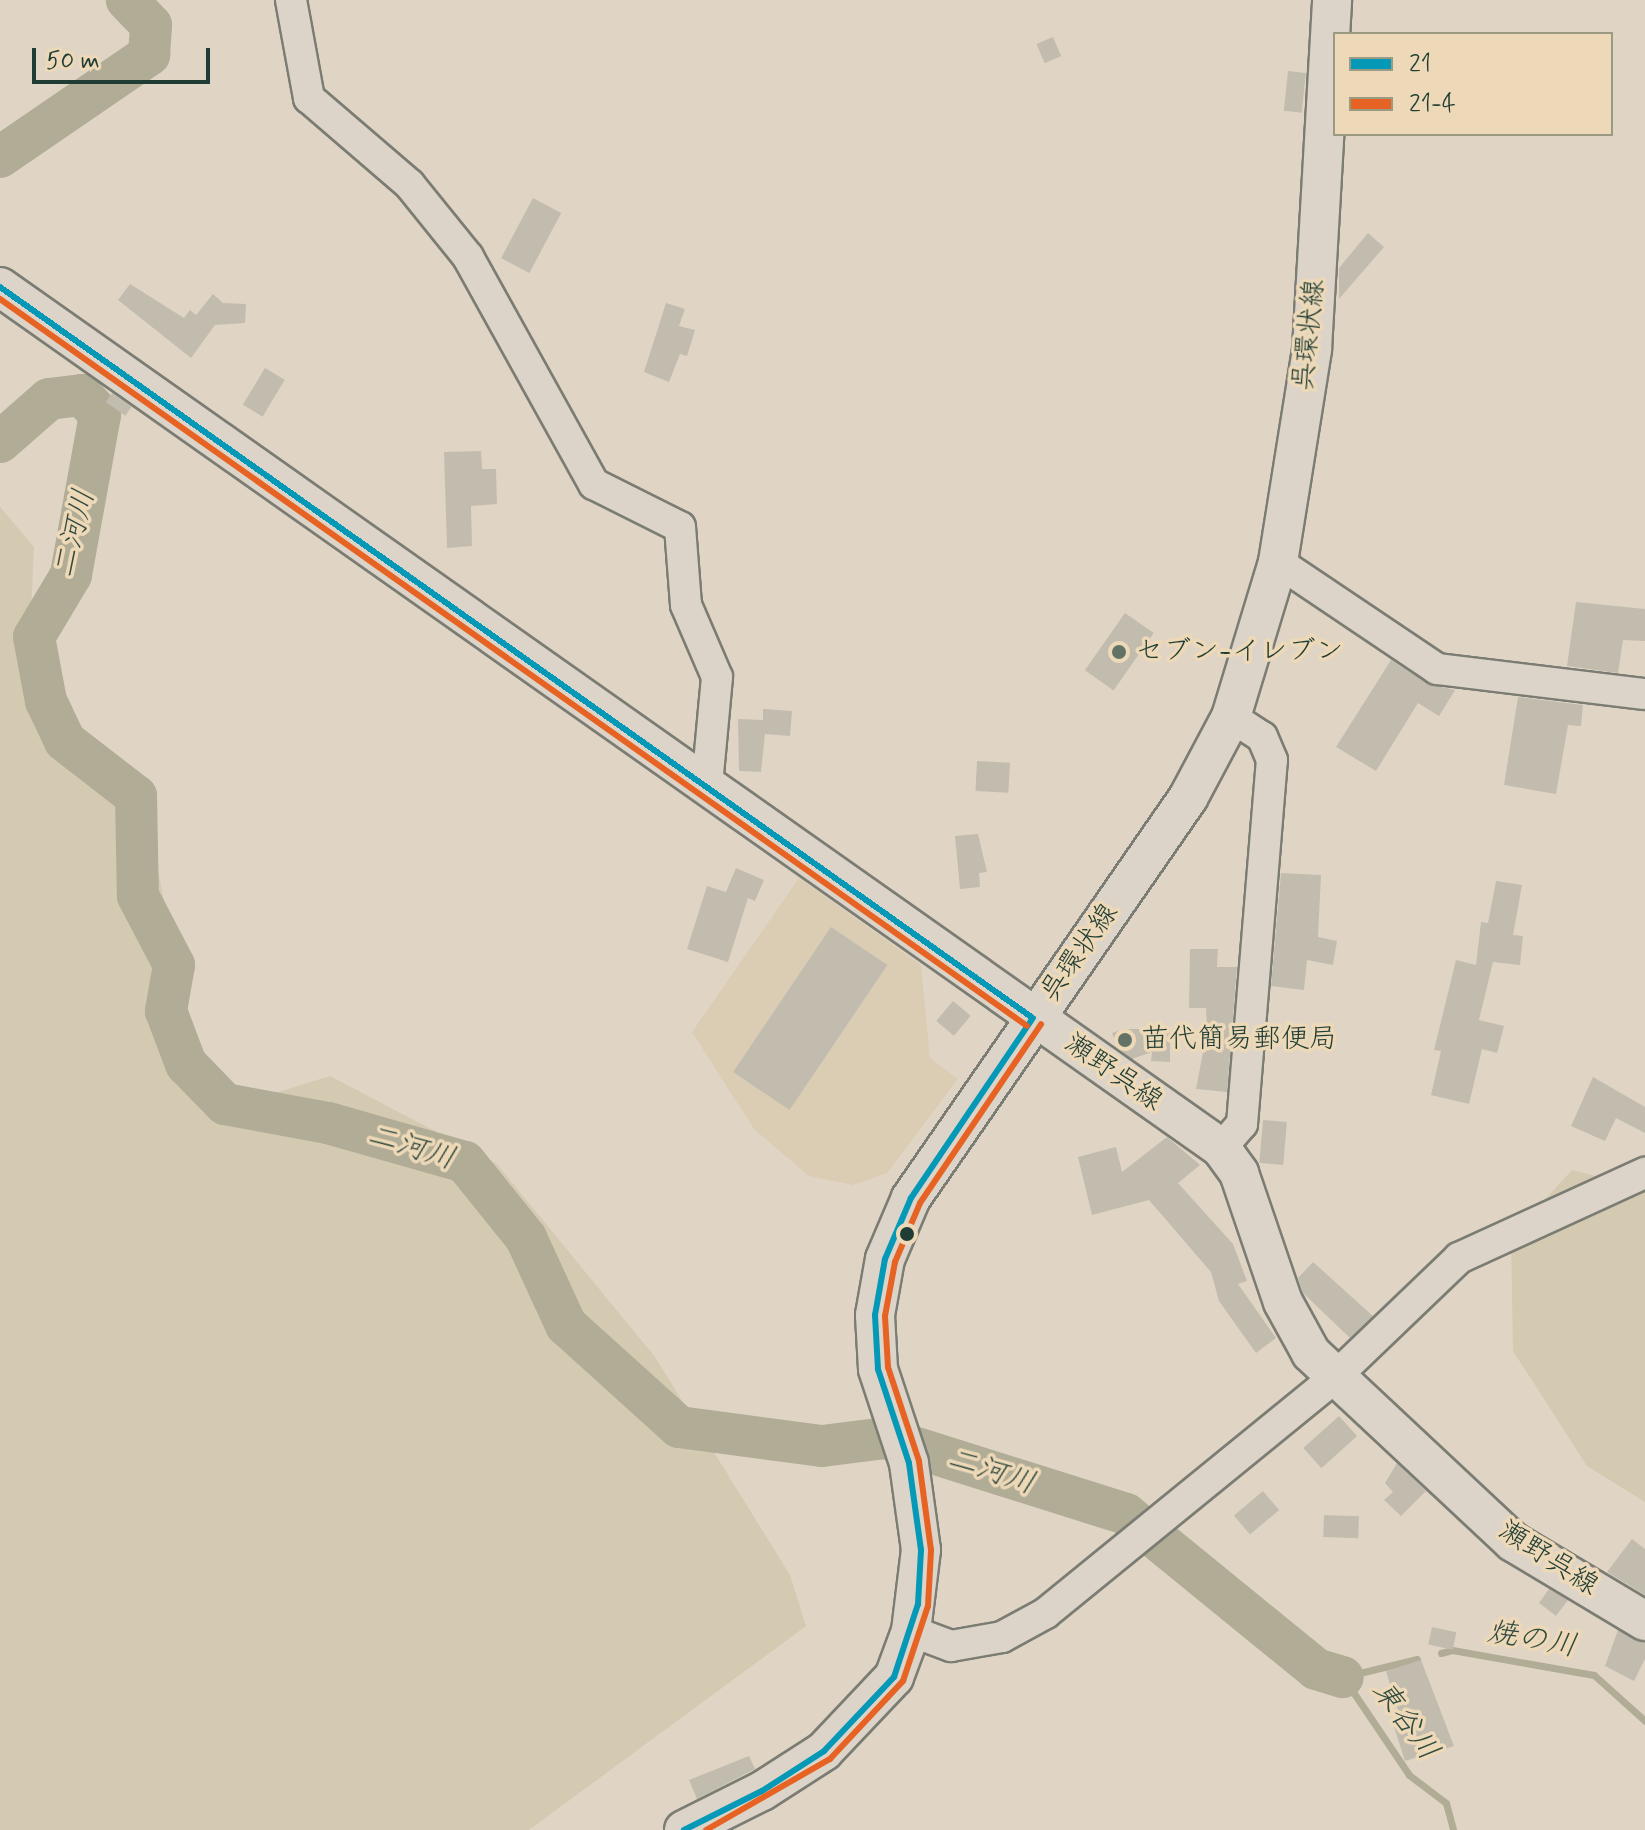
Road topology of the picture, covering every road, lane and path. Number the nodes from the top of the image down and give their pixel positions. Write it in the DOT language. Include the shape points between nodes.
graph roads {
  1 [pos="291,0"];
  2 [pos="1332,0"];
  3 [pos="0,287"];
  4 [pos="1278,562"];
  5 [pos="1645,694"];
  6 [pos="1231,717"];
  7 [pos="707,785"];
  8 [pos="1033,1018"];
  9 [pos="1221,1148"];
  10 [pos="1644,1172"];
  11 [pos="1335,1377"];
  12 [pos="1645,1621"];
  13 [pos="911,1631"];
  14 [pos="684,1830"];
  1 -- 7 [label="street" via="309,98 410,185 468,257 594,484 680,527 686,605 717,677"];
  2 -- 4 [label="main road, 呉環状線" via="1312,349"];
  3 -- 7 [label="main road, 瀬野呉線"];
  4 -- 5 [label="street" via="1437,669"];
  4 -- 6 [label="main road, 呉環状線"];
  6 -- 8 [label="main road, 呉環状線" via="1188,798"];
  6 -- 9 [label="street" via="1262,737 1272,760 1242,1124"];
  7 -- 8 [label="main road, 瀬野呉線"];
  8 -- 9 [label="main road, 瀬野呉線"];
  8 -- 13 [label="main road, 呉環状線" via="911,1198 885,1259 875,1315 878,1369 909,1463 921,1550"];
  9 -- 11 [label="main road, 瀬野呉線" via="1239,1173 1283,1302 1311,1353"];
  10 -- 11 [label="street" via="1459,1258"];
  11 -- 12 [label="main road, 瀬野呉線" via="1513,1542"];
  11 -- 13 [label="street" via="1046,1613 1002,1637 951,1646"];
  13 -- 14 [label="main road, 呉環状線" via="894,1677 824,1751 762,1791"];
}
